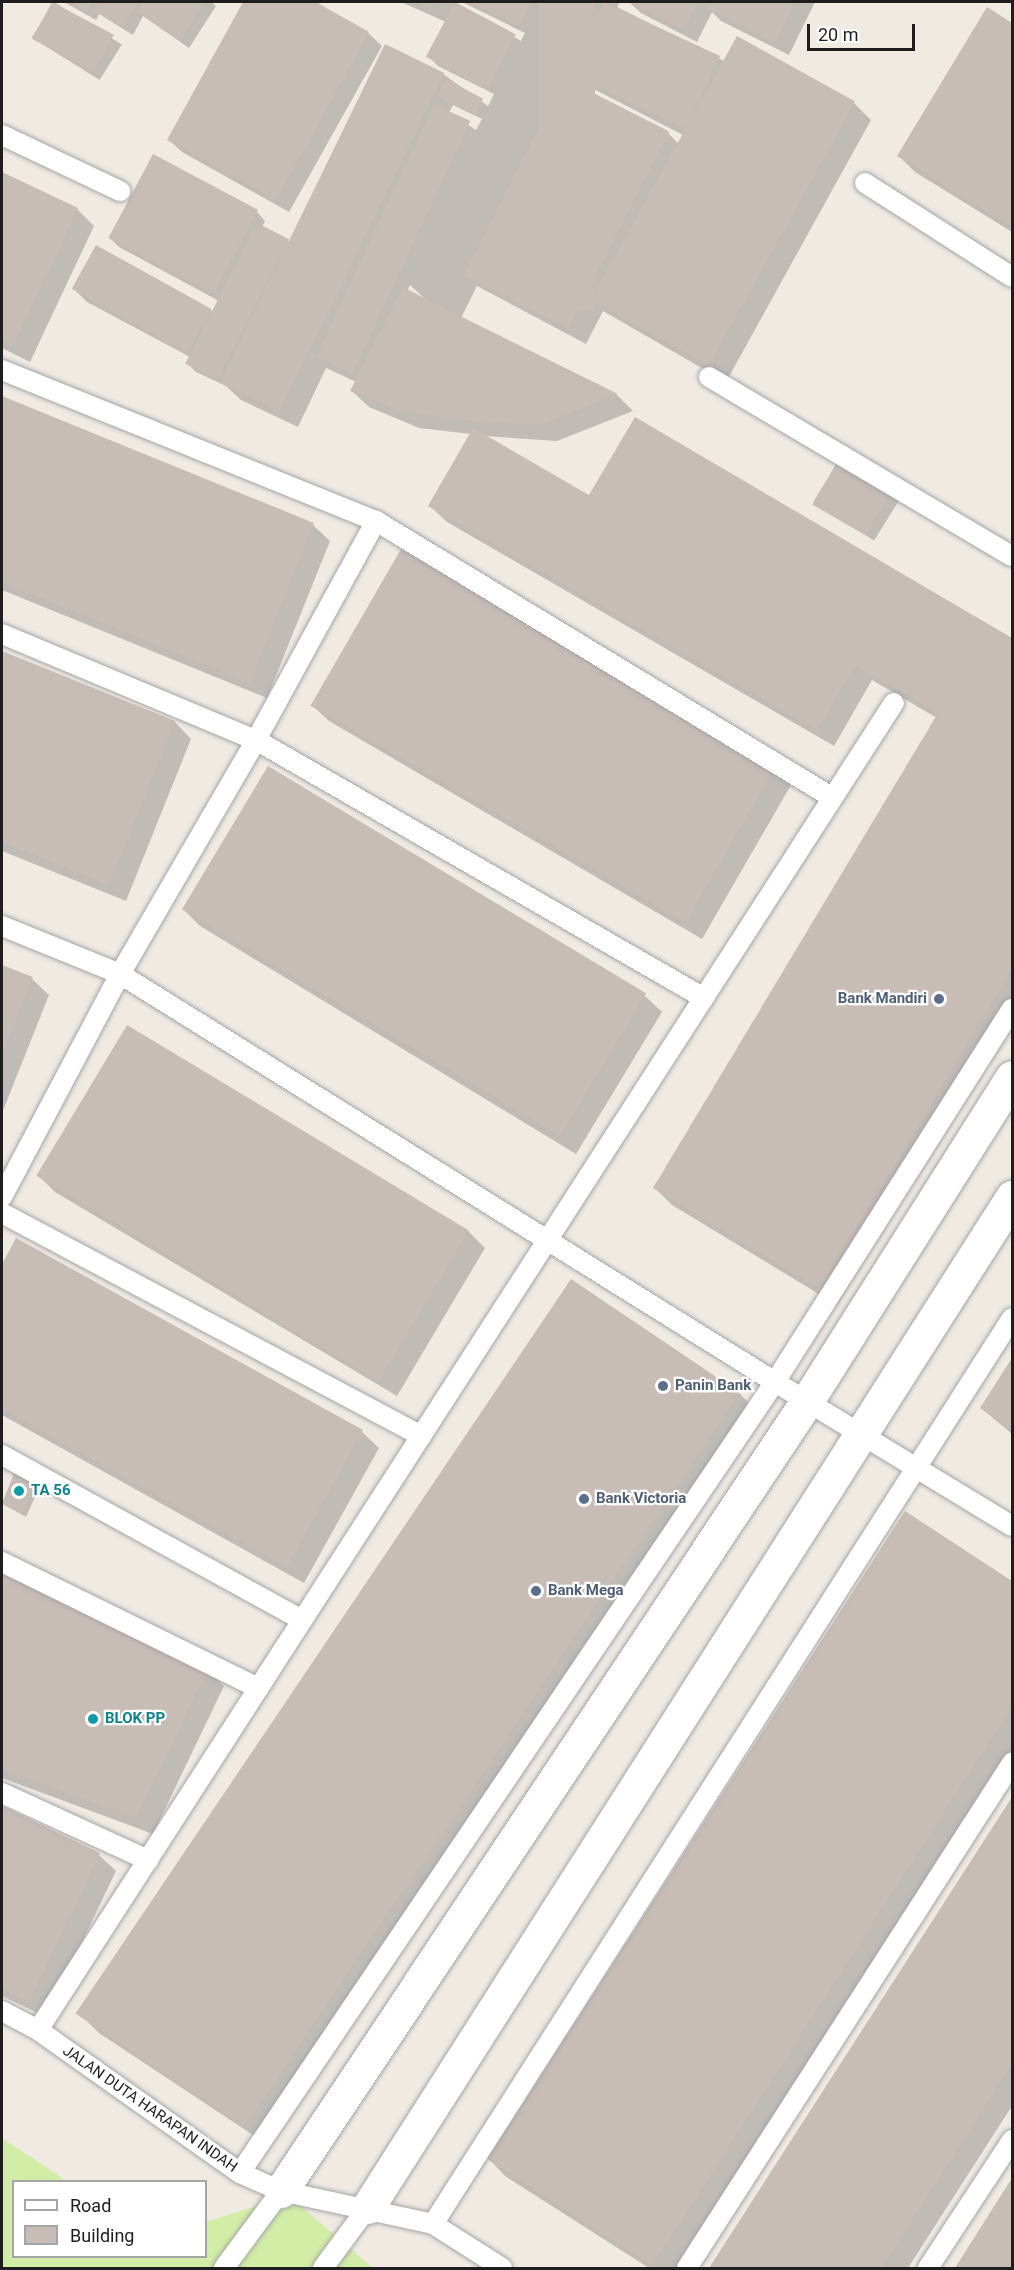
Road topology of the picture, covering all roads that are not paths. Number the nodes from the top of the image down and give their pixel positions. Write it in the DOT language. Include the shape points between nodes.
graph roads {
  1 [pos="2,135"];
  2 [pos="865,183"];
  3 [pos="120,191"];
  4 [pos="1012,277"];
  5 [pos="2,370"];
  6 [pos="709,377"];
  7 [pos="376,520"];
  8 [pos="1012,556"];
  9 [pos="2,634"];
  10 [pos="894,703"];
  11 [pos="256,740"];
  12 [pos="833,798"];
  13 [pos="2,926"];
  14 [pos="120,974"];
  15 [pos="704,998"];
  16 [pos="1012,1009"];
  17 [pos="1012,1077"];
  18 [pos="2,1197"];
  19 [pos="1012,1197"];
  20 [pos="2,1213"];
  21 [pos="549,1239"];
  22 [pos="1012,1318"];
  23 [pos="775,1382"];
  24 [pos="807,1401"];
  25 [pos="861,1435"];
  26 [pos="421,1436"];
  27 [pos="2,1455"];
  28 [pos="915,1468"];
  29 [pos="1012,1526"];
  30 [pos="2,1562"];
  31 [pos="302,1620"];
  32 [pos="258,1688"];
  33 [pos="1012,1763"];
  34 [pos="2,1793"];
  35 [pos="148,1860"];
  36 [pos="2,2011"];
  37 [pos="38,2030"];
  38 [pos="1012,2140"];
  39 [pos="240,2173"];
  40 [pos="281,2191"];
  41 [pos="368,2207"];
  42 [pos="433,2224"];
  43 [pos="224,2268"];
  44 [pos="323,2268"];
  45 [pos="502,2268"];
  46 [pos="687,2268"];
  47 [pos="928,2268"];
  1 -- 3 [label="lane"];
  2 -- 4 [label="lane"];
  5 -- 7 [label="lane"];
  6 -- 8 [label="lane"];
  7 -- 11 [label="lane"];
  7 -- 12 [label="lane"];
  9 -- 11 [label="lane"];
  10 -- 12 [label="lane"];
  11 -- 14 [label="lane"];
  11 -- 15 [label="lane"];
  12 -- 15 [label="lane"];
  13 -- 14 [label="lane"];
  14 -- 18 [label="lane"];
  14 -- 21 [label="lane"];
  15 -- 21 [label="lane"];
  16 -- 23 [label="lane"];
  17 -- 24 [label="street"];
  19 -- 25 [label="street"];
  20 -- 26 [label="lane"];
  21 -- 23 [label="lane"];
  21 -- 26 [label="lane"];
  22 -- 28 [label="lane"];
  23 -- 24 [label="lane"];
  23 -- 39 [label="lane"];
  24 -- 25 [label="lane"];
  24 -- 40 [label="street"];
  25 -- 28 [label="lane"];
  25 -- 41 [label="street"];
  26 -- 31 [label="lane"];
  27 -- 31 [label="lane"];
  28 -- 29 [label="lane"];
  28 -- 42 [label="lane"];
  30 -- 32 [label="lane"];
  31 -- 32 [label="lane"];
  32 -- 35 [label="lane"];
  33 -- 46 [label="lane"];
  34 -- 35 [label="lane"];
  35 -- 37 [label="lane"];
  36 -- 37 [label="lane, JALAN DUTA HARAPAN INDAH"];
  37 -- 39 [label="lane, JALAN DUTA HARAPAN INDAH"];
  38 -- 47 [label="lane"];
  39 -- 40 [label="lane, JALAN DUTA HARAPAN INDAH"];
  40 -- 41 [label="lane, JALAN DUTA HARAPAN INDAH"];
  40 -- 43 [label="lane"];
  41 -- 42 [label="lane, JALAN DUTA HARAPAN INDAH"];
  41 -- 44 [label="lane"];
  42 -- 45 [label="lane, JALAN DUTA HARAPAN INDAH"];
}
